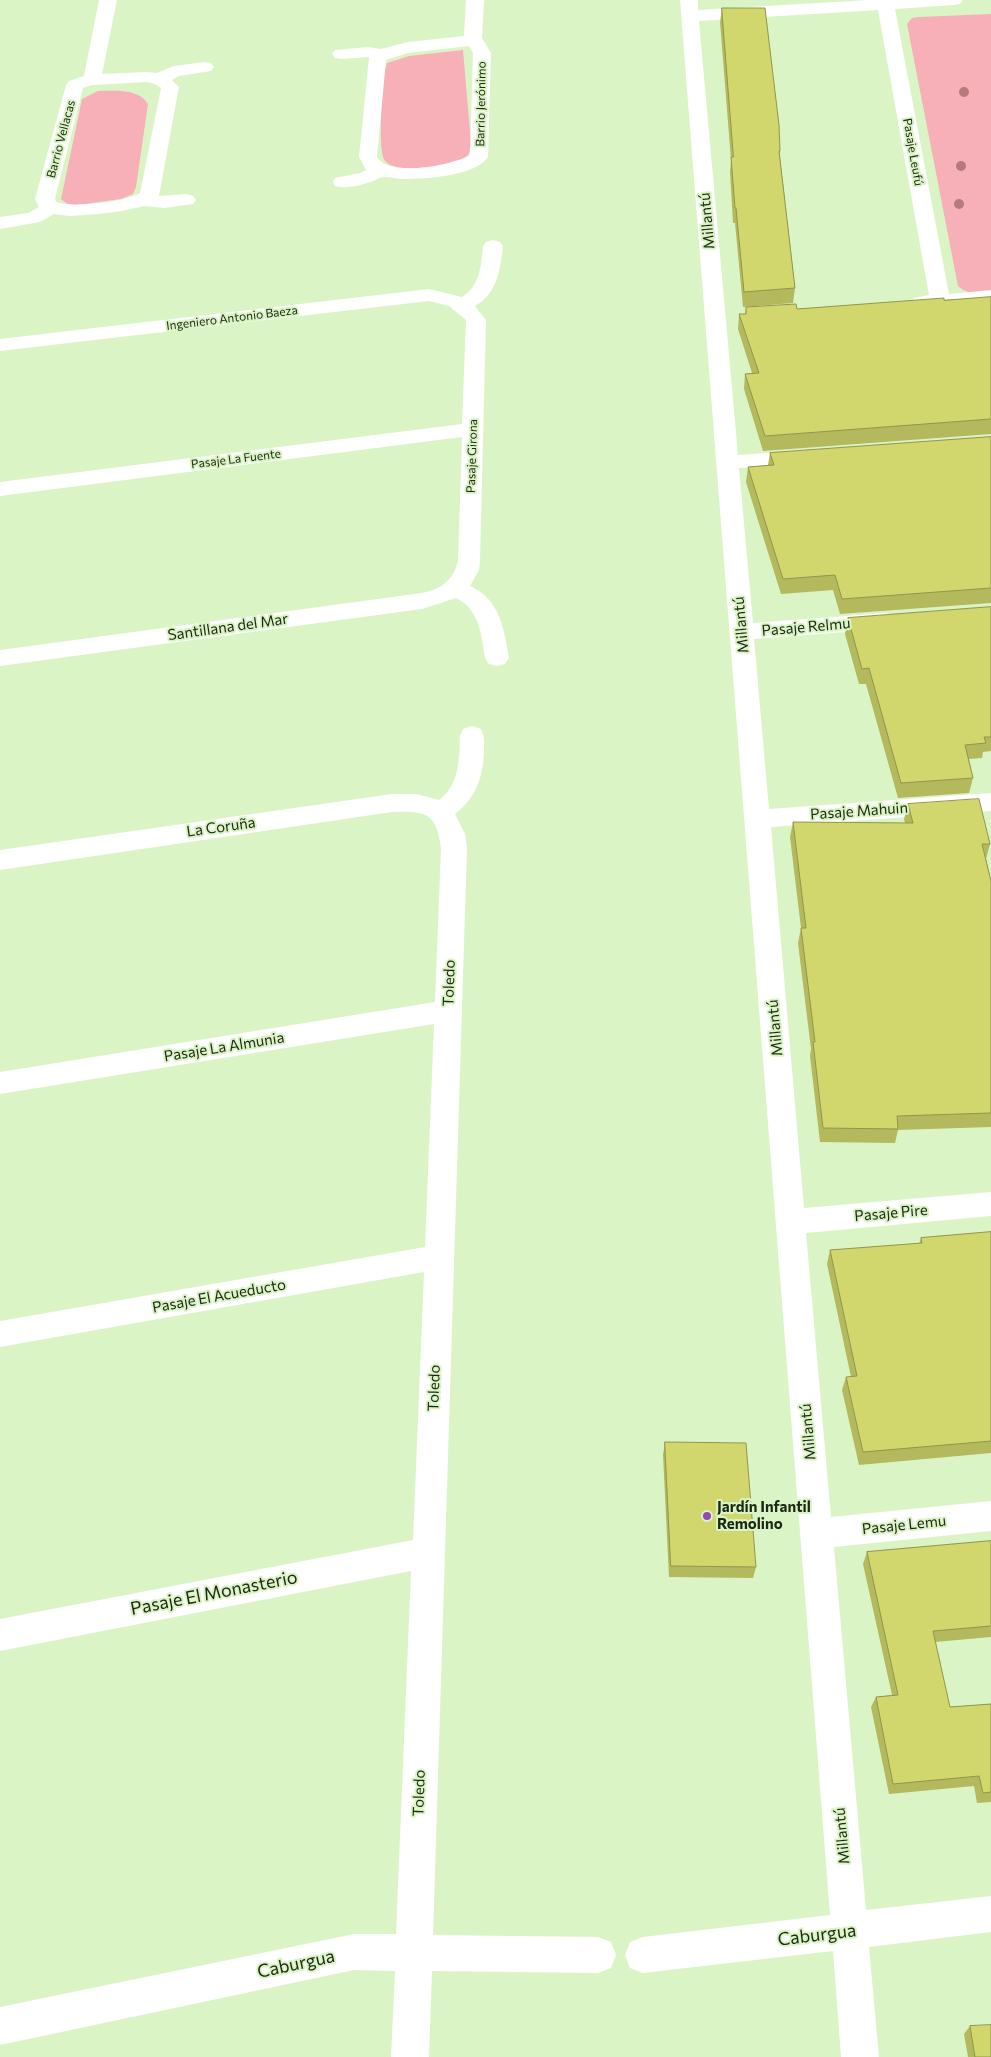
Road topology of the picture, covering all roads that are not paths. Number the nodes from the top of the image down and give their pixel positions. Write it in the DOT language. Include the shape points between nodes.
graph roads {
  1 [pos="108,0"];
  2 [pos="475,0"];
  3 [pos="954,0"];
  4 [pos="886,4"];
  5 [pos="690,8"];
  6 [pos="473,40"];
  7 [pos="341,54"];
  8 [pos="382,54"];
  9 [pos="205,67"];
  10 [pos="160,79"];
  11 [pos="92,80"];
  12 [pos="378,171"];
  13 [pos="342,182"];
  14 [pos="144,200"];
  15 [pos="186,200"];
  16 [pos="52,208"];
  17 [pos="1,223"];
  18 [pos="493,246"];
  19 [pos="991,296"];
  20 [pos="940,300"];
  21 [pos="900,303"];
  22 [pos="463,305"];
  23 [pos="0,345"];
  24 [pos="473,429"];
  25 [pos="831,455"];
  26 [pos="728,462"];
  27 [pos="0,489"];
  28 [pos="455,588"];
  29 [pos="902,620"];
  30 [pos="742,632"];
  31 [pos="0,658"];
  32 [pos="497,658"];
  33 [pos="472,734"];
  34 [pos="991,802"];
  35 [pos="440,812"];
  36 [pos="757,819"];
  37 [pos="0,860"];
  38 [pos="448,1010"];
  39 [pos="0,1083"];
  40 [pos="991,1204"];
  41 [pos="791,1222"];
  42 [pos="439,1257"];
  43 [pos="0,1334"];
  44 [pos="991,1516"];
  45 [pos="816,1534"];
  46 [pos="428,1552"];
  47 [pos="0,1635"];
  48 [pos="991,1914"];
  49 [pos="849,1931"];
  50 [pos="413,1951"];
  51 [pos="598,1955"];
  52 [pos="643,1956"];
  53 [pos="0,2026"];
  54 [pos="410,2057"];
  55 [pos="860,2057"];
  1 -- 11 [label="street"];
  2 -- 6 [label="street, Barrio Jerónimo"];
  3 -- 4 [label="street"];
  4 -- 5 [label="street"];
  4 -- 20 [label="street, Pasaje Leufú"];
  5 -- 26 [label="street, Millantú" via="725,316"];
  6 -- 8 [label="street, Barrio Jerónimo"];
  6 -- 12 [label="street, Barrio Jerónimo" via="482,53 479,157 458,168 394,174"];
  7 -- 8 [label="street, Barrio Jerónimo"];
  8 -- 12 [label="street" via="375,63 368,157 368,162"];
  9 -- 10 [label="street, Barrio Vellacas" via="174,71"];
  10 -- 11 [label="street, Barrio Vellacas"];
  10 -- 14 [label="street" via="167,83 170,92 151,191"];
  11 -- 16 [label="street, Barrio Vellacas" via="78,83 74,89 45,199"];
  12 -- 13 [label="street, Barrio Jerónimo" via="365,178"];
  14 -- 15 [label="street"];
  14 -- 16 [label="street" via="69,210"];
  16 -- 17 [label="street" via="33,218"];
  18 -- 22 [label="street" via="488,283 478,296"];
  19 -- 20 [label="street"];
  20 -- 21 [label="street"];
  22 -- 23 [label="street, Ingeniero Antonio Baeza" via="442,297 416,296"];
  22 -- 24 [label="street, Pasaje Girona" via="476,320"];
  24 -- 27 [label="street, Pasaje La Fuente"];
  24 -- 28 [label="street, Pasaje Girona" via="469,561 464,580"];
  25 -- 26 [label="street"];
  26 -- 30 [label="street, Millantú"];
  28 -- 31 [label="street, Santillana del Mar" via="422,600"];
  28 -- 32 [label="street" via="479,601 486,610 491,620"];
  29 -- 30 [label="street, Pasaje Relmu"];
  30 -- 36 [label="street, Millantú"];
  33 -- 35 [label="street" via="467,783 461,795"];
  34 -- 36 [label="street, Pasaje Mahuin"];
  35 -- 37 [label="street, La Coruña" via="430,805 392,802"];
  35 -- 38 [label="street, Toledo" via="450,827 454,848"];
  36 -- 41 [label="street, Millantú"];
  38 -- 39 [label="street, Pasaje La Almunia"];
  38 -- 42 [label="street, Toledo"];
  40 -- 41 [label="street, Pasaje Pire"];
  41 -- 45 [label="street, Millantú"];
  42 -- 43 [label="street, Pasaje El Acueducto"];
  42 -- 46 [label="street, Toledo"];
  44 -- 45 [label="street, Pasaje Lemu"];
  45 -- 49 [label="street, Millantú"];
  46 -- 47 [label="street, Pasaje El Monasterio"];
  46 -- 50 [label="street, Toledo"];
  48 -- 49 [label="street, Caburgua"];
  49 -- 52 [label="street, Caburgua"];
  49 -- 55 [label="street, Millantú"];
  50 -- 51 [label="street, Caburgua"];
  50 -- 53 [label="street, Caburgua" via="354,1952"];
  50 -- 54 [label="street, Toledo"];
}
